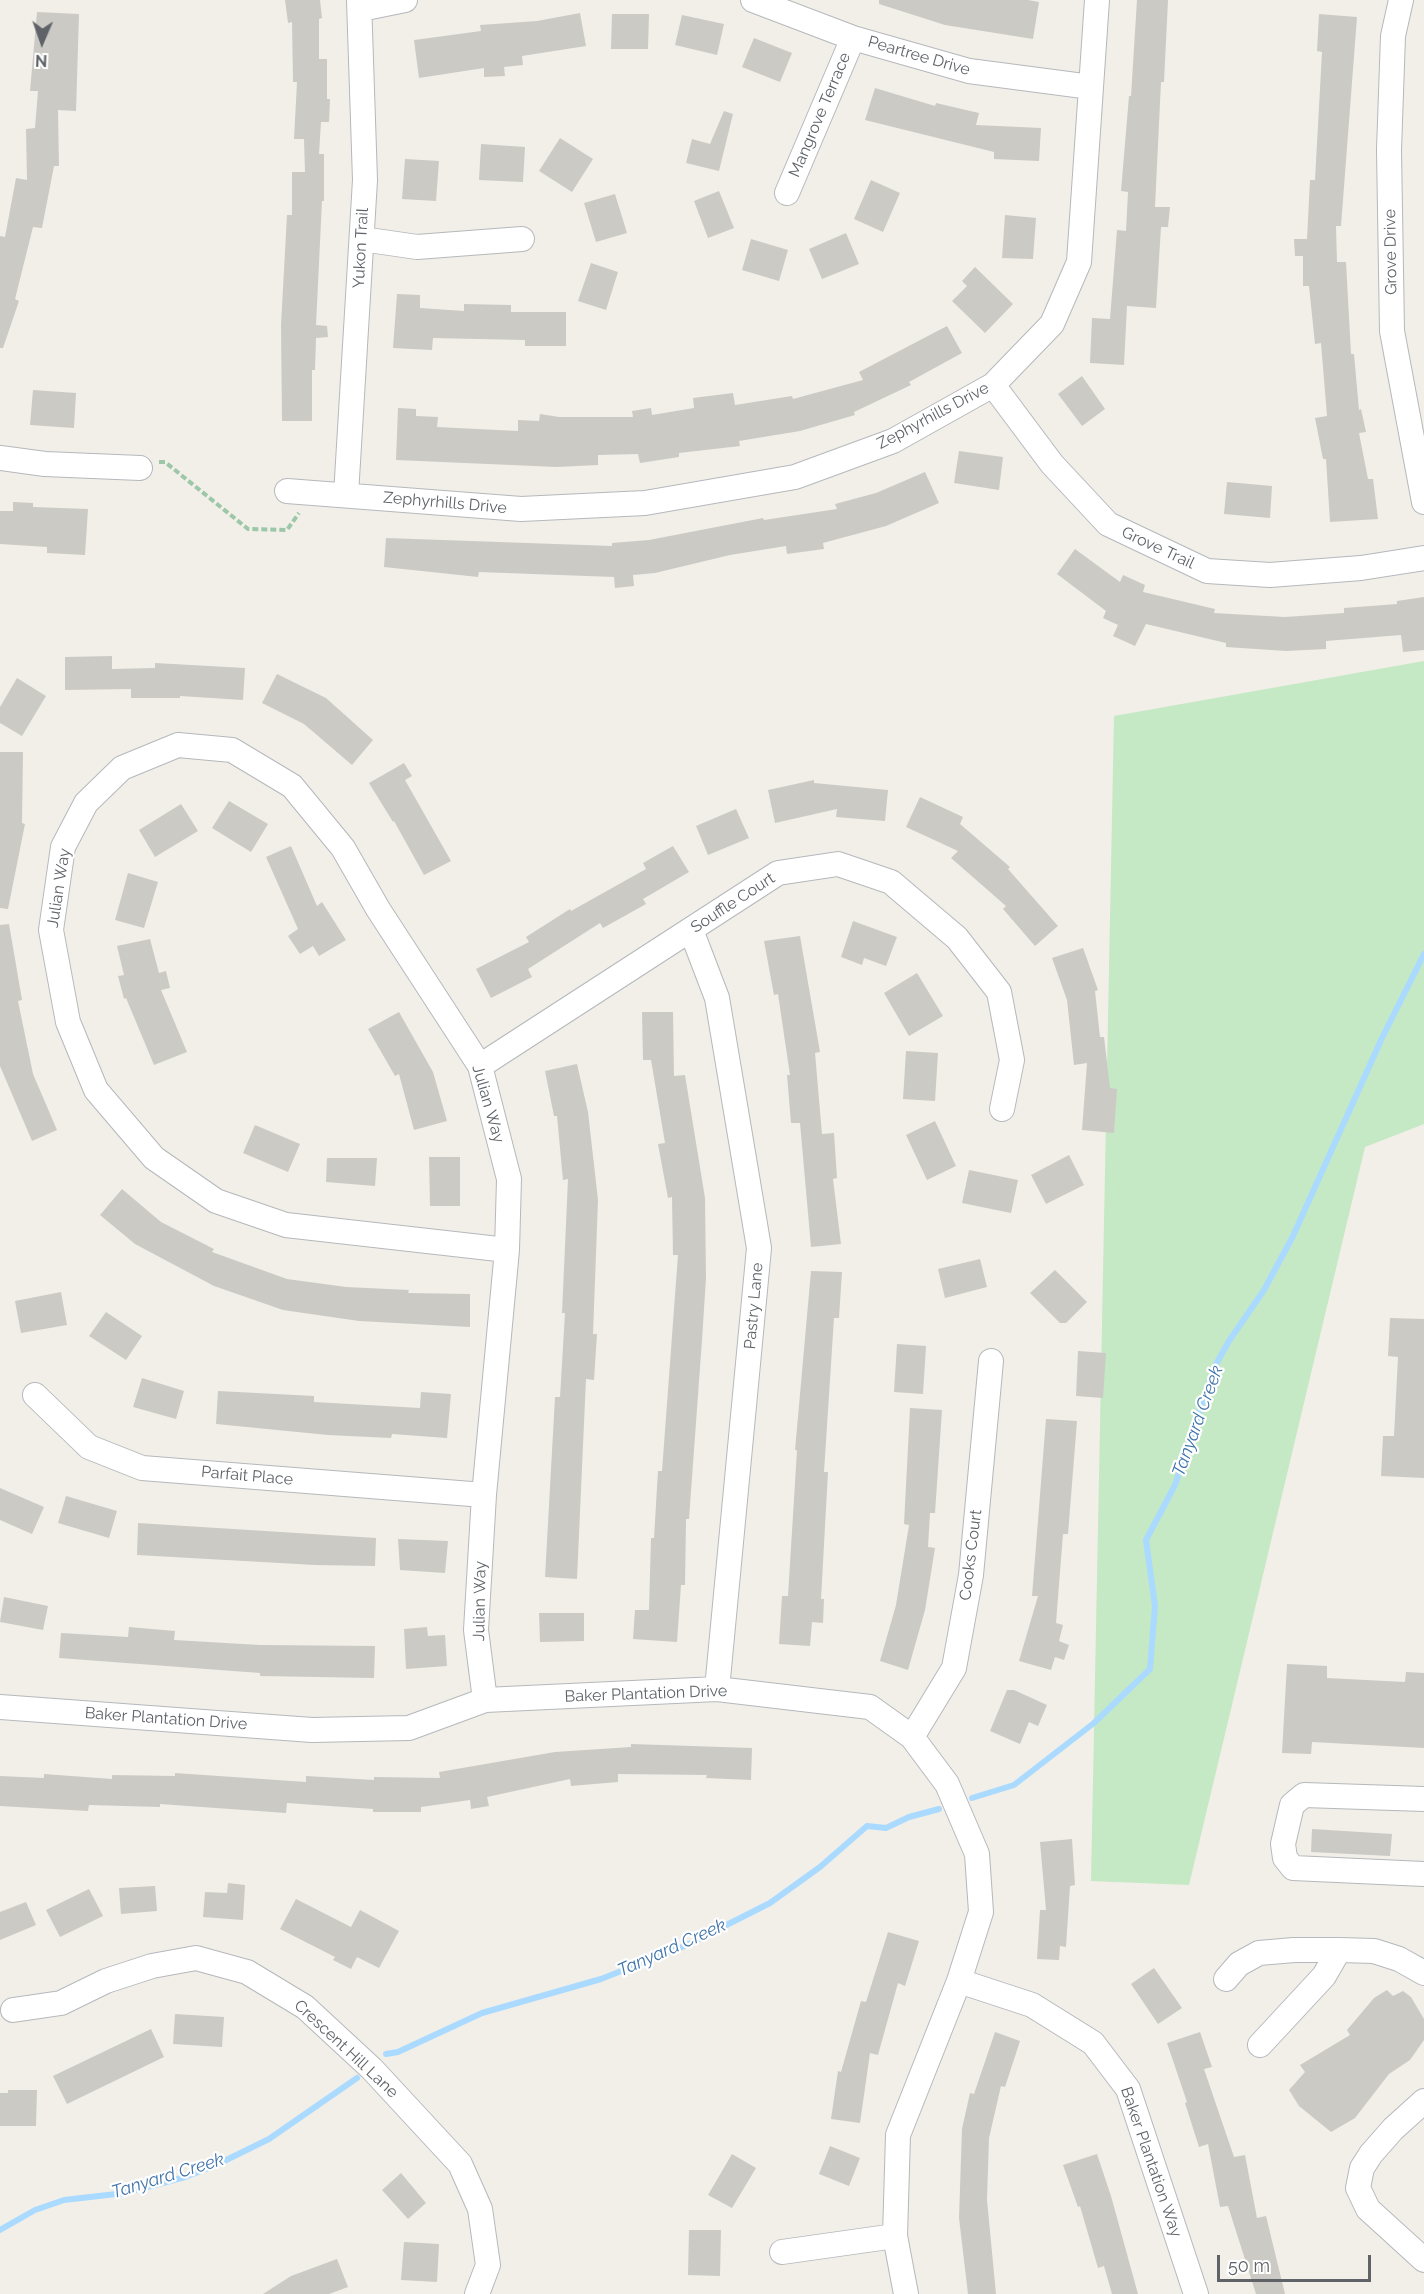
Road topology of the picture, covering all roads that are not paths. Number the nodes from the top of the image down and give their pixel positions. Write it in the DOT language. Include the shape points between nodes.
graph roads {
  1 [pos="405,0"];
  2 [pos="753,0"];
  3 [pos="1097,0"];
  4 [pos="1401,0"];
  5 [pos="360,5"];
  6 [pos="853,38"];
  7 [pos="1091,87"];
  8 [pos="787,193"];
  9 [pos="362,239"];
  10 [pos="522,239"];
  11 [pos="993,385"];
  12 [pos="0,458"];
  13 [pos="140,468"];
  14 [pos="297,492"];
  15 [pos="346,495"];
  16 [pos="1424,502"];
  17 [pos="1424,558"];
  18 [pos="691,930"];
  19 [pos="480,1066"];
  20 [pos="1002,1109"];
  21 [pos="507,1250"];
  22 [pos="991,1361"];
  23 [pos="35,1395"];
  24 [pos="484,1495"];
  25 [pos="717,1689"];
  26 [pos="485,1700"];
  27 [pos="0,1707"];
  28 [pos="912,1737"];
  29 [pos="1424,1799"];
  30 [pos="1424,1875"];
  31 [pos="1339,1950"];
  32 [pos="1424,1973"];
  33 [pos="1226,1979"];
  34 [pos="959,1981"];
  35 [pos="13,2010"];
  36 [pos="1260,2045"];
  37 [pos="1424,2101"];
  38 [pos="894,2236"];
  39 [pos="782,2252"];
  40 [pos="1424,2260"];
  41 [pos="477,2294"];
  42 [pos="906,2294"];
  43 [pos="1196,2294"];
  1 -- 5 [label="street"];
  2 -- 6 [label="street, Peartree Drive"];
  3 -- 7 [label="street, Zephyrhills Drive"];
  4 -- 16 [label="street, Grove Drive" via="1393,36 1390,139 1392,331"];
  5 -- 9 [label="street, Yukon Trail" via="365,180"];
  6 -- 7 [label="street, Peartree Drive" via="969,71"];
  6 -- 8 [label="street, Mangrove Terrace"];
  7 -- 11 [label="street, Zephyrhills Drive" via="1079,262 1052,324"];
  9 -- 10 [label="street" via="417,247"];
  9 -- 15 [label="street, Yukon Trail"];
  11 -- 15 [label="street, Zephyrhills Drive" via="893,441 795,477 645,504 521,509"];
  11 -- 17 [label="street, Grove Trail" via="1052,464 1108,524 1207,571 1270,575 1361,568"];
  12 -- 13 [label="street"];
  14 -- 15 [label="street, Zephyrhills Drive"];
  18 -- 19 [label="street, Souffle Court"];
  18 -- 20 [label="street, Souffle Court" via="778,873 838,864 891,882 957,938 999,992 1012,1060"];
  18 -- 25 [label="street, Pastry Lane" via="717,998 759,1248"];
  19 -- 21 [label="street, Julian Way" via="508,1179"];
  19 -- 21 [label="street, Julian Way" via="342,848 292,786 232,750 178,744 122,768 86,804 63,847 51,930 68,1022 96,1090 154,1158 216,1201 286,1225"];
  21 -- 24 [label="street, Julian Way"];
  22 -- 28 [label="street, Cooks Court" via="971,1575 954,1668"];
  23 -- 24 [label="street, Parfait Place" via="89,1447 142,1468"];
  24 -- 26 [label="street, Julian Way" via="476,1630"];
  25 -- 26 [label="street, Baker Plantation Drive"];
  25 -- 28 [label="street, Baker Plantation Drive" via="870,1707"];
  26 -- 27 [label="street, Baker Plantation Drive" via="409,1728 323,1729"];
  28 -- 34 [label="street, Baker Plantation Drive" via="947,1784 977,1854 981,1912"];
  29 -- 30 [label="street" via="1304,1795 1292,1805 1283,1844 1285,1858 1293,1868"];
  31 -- 32 [label="street" via="1382,1954"];
  31 -- 33 [label="street" via="1259,1953 1239,1964"];
  31 -- 36 [label="street" via="1324,1976"];
  34 -- 38 [label="street, Baker Plantation Drive" via="898,2135"];
  34 -- 43 [label="street, Baker Plantation Way" via="1032,2005 1094,2043 1128,2089"];
  35 -- 41 [label="street, Crescent Hill Lane" via="61,2003 106,1981 152,1966 196,1958 247,1972 305,2007 372,2069 460,2164 480,2209 488,2265"];
  37 -- 40 [label="street" via="1371,2154 1362,2168 1358,2188 1368,2209"];
  38 -- 39 [label="street"];
  38 -- 42 [label="street, Baker Plantation Drive"];
}
